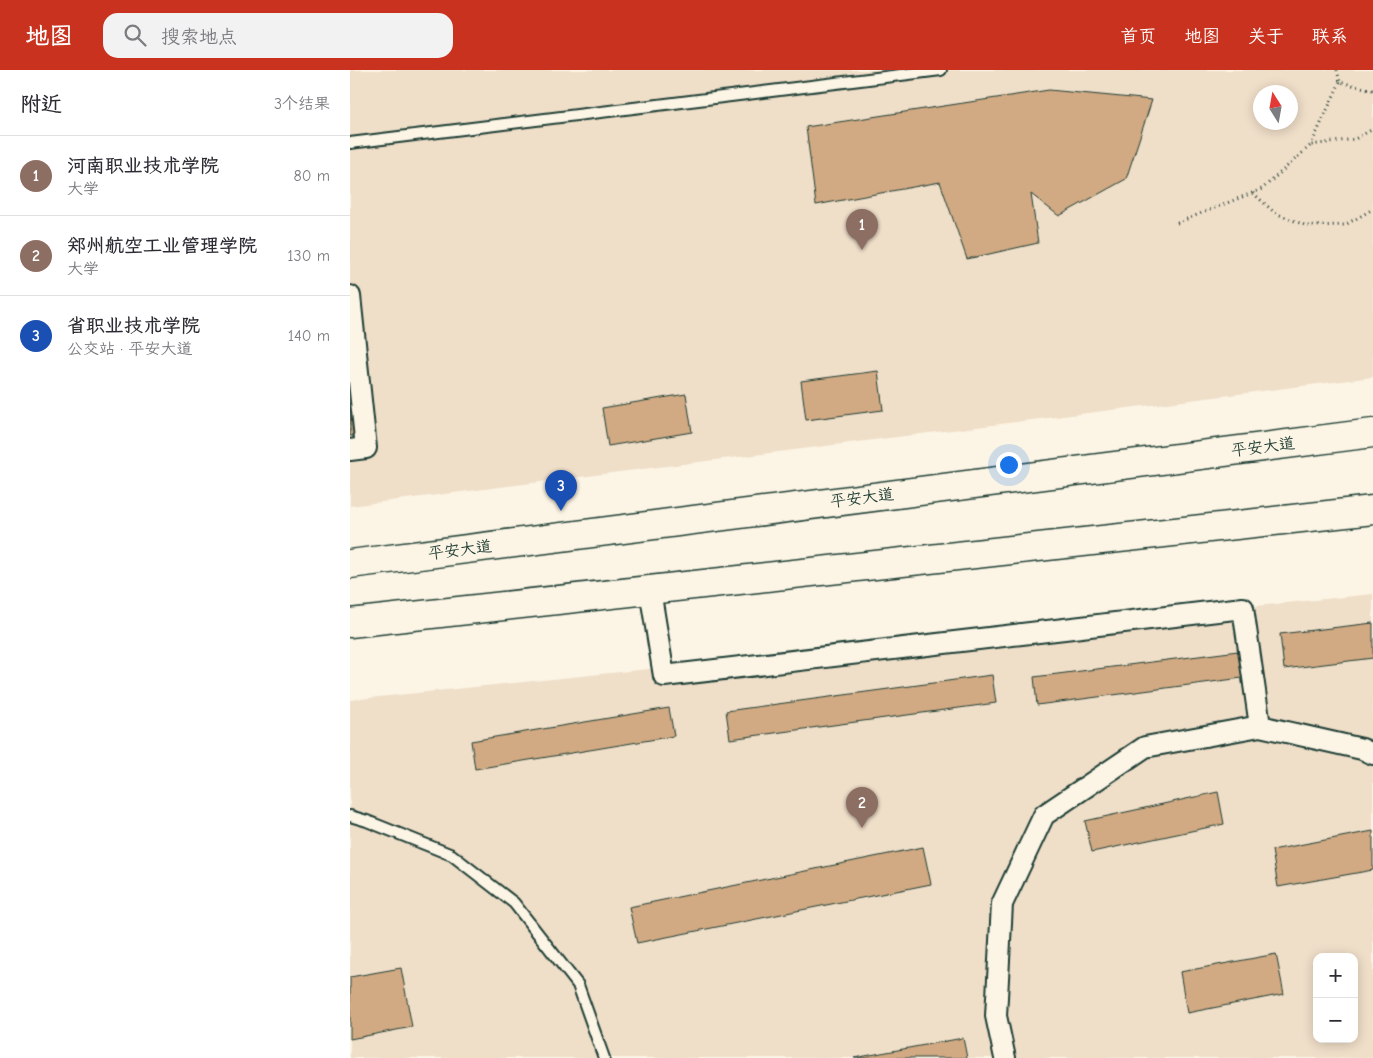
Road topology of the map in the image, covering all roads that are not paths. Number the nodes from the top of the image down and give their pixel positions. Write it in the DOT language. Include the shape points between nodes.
graph roads {
  1 [pos="941,70"];
  2 [pos="350,143"];
  3 [pos="350,296"];
  4 [pos="353,351"];
  5 [pos="1373,433"];
  6 [pos="350,450"];
  7 [pos="1373,510"];
  8 [pos="350,564"];
  9 [pos="650,590"];
  10 [pos="350,623"];
  11 [pos="1260,726"];
  12 [pos="1373,754"];
  13 [pos="350,816"];
  14 [pos="604,1058"];
  15 [pos="1005,1058"];
  1 -- 2 [label="lane"];
  3 -- 4 [label="street"];
  4 -- 6 [label="street" via="366,448"];
  5 -- 8 [label="main road, 平安大道"];
  7 -- 9 [label="main road"];
  9 -- 10 [label="main road"];
  9 -- 11 [label="street" via="664,676 1243,608"];
  11 -- 12 [label="street"];
  11 -- 15 [label="street" via="1145,747 1044,815 1002,904 996,1016"];
  13 -- 14 [label="lane" via="452,856 514,903 578,985"];
}
